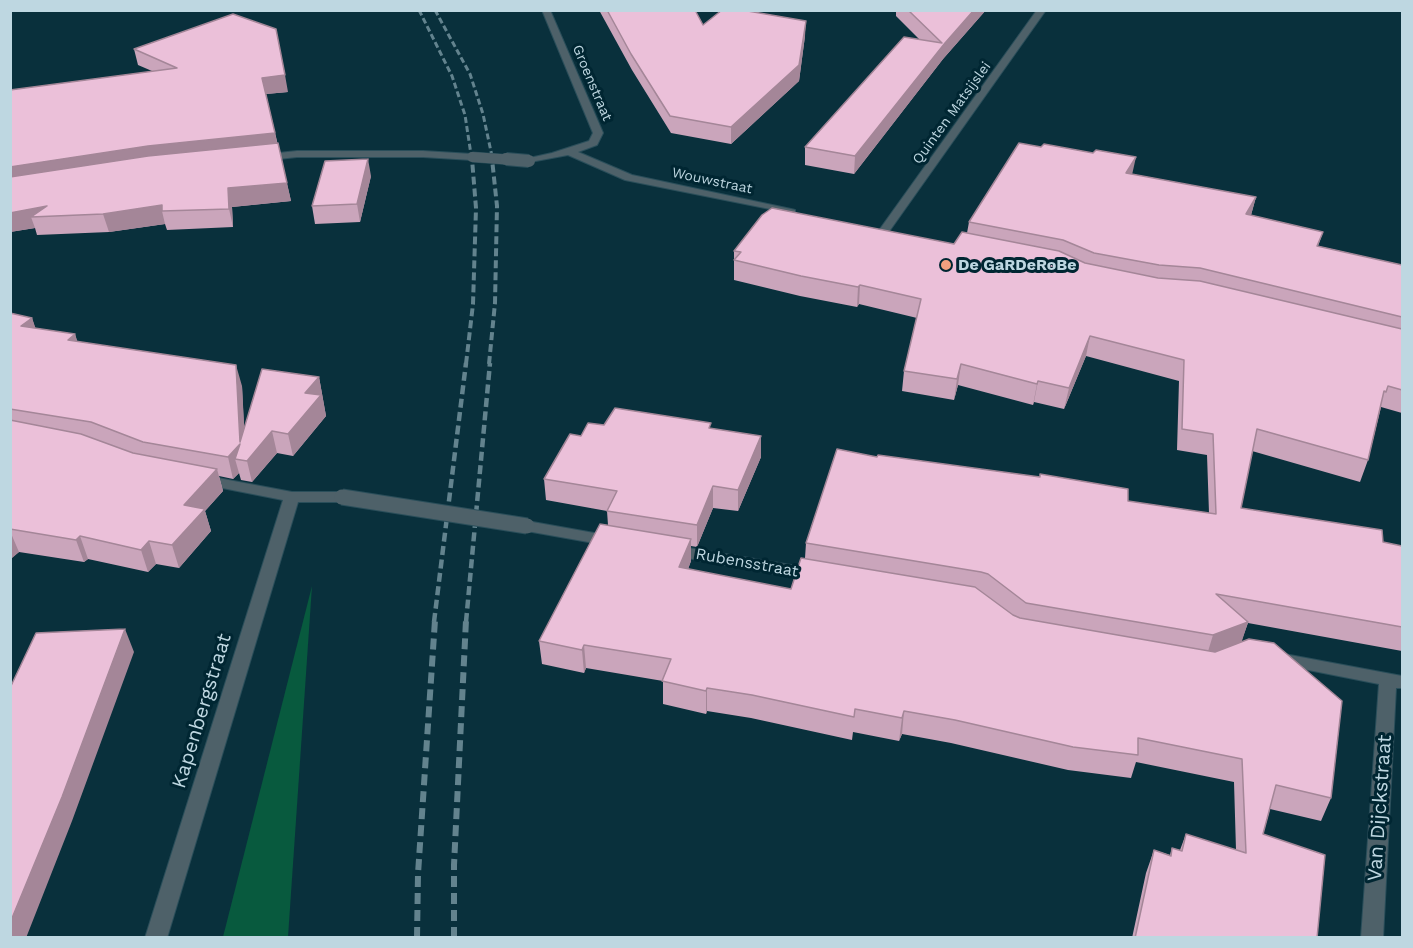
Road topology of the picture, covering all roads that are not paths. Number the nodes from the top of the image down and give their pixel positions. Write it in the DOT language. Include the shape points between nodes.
graph roads {
  1 [pos="546,10"];
  2 [pos="1042,10"];
  3 [pos="570,152"];
  4 [pos="243,159"];
  5 [pos="806,215"];
  6 [pos="884,231"];
  7 [pos="190,478"];
  8 [pos="292,497"];
  9 [pos="631,544"];
  10 [pos="654,548"];
  11 [pos="827,577"];
  12 [pos="1262,656"];
  13 [pos="1395,681"];
  14 [pos="156,938"];
  15 [pos="1372,938"];
  1 -- 3 [label="street, Groenstraat" via="598,133 593,144"];
  2 -- 6 [label="street, Quinten Matsijslei"];
  3 -- 4 [label="street, bridge" via="529,161 423,154 297,154"];
  3 -- 5 [label="street, Wouwstraat" via="629,178"];
  7 -- 8 [label="street"];
  8 -- 9 [label="street, bridge" via="342,497"];
  8 -- 14 [label="street, Kapenbergstraat"];
  10 -- 11 [label="street, Rubensstraat"];
  12 -- 13 [label="street"];
  13 -- 15 [label="street, Van Dijckstraat"];
}
